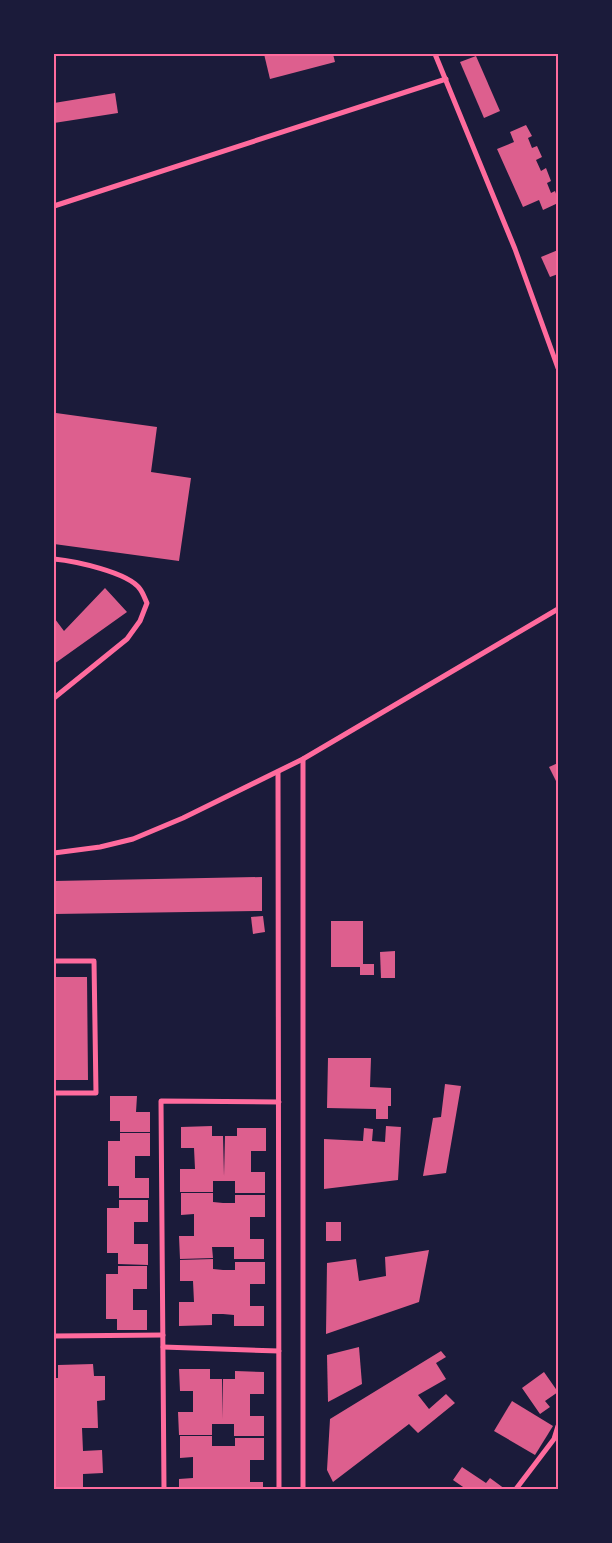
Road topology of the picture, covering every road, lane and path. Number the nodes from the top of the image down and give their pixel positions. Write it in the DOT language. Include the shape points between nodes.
graph roads {
  1 [pos="435,54"];
  2 [pos="446,79"];
  3 [pos="54,206"];
  4 [pos="558,368"];
  5 [pos="54,558"];
  6 [pos="558,610"];
  7 [pos="54,698"];
  8 [pos="303,759"];
  9 [pos="278,772"];
  10 [pos="54,853"];
  11 [pos="54,961"];
  12 [pos="54,1093"];
  13 [pos="279,1102"];
  14 [pos="163,1335"];
  15 [pos="54,1336"];
  16 [pos="163,1347"];
  17 [pos="279,1351"];
  18 [pos="558,1426"];
  19 [pos="164,1489"];
  20 [pos="279,1489"];
  21 [pos="303,1489"];
  22 [pos="516,1489"];
  1 -- 2 [label="street"];
  2 -- 3 [label="street"];
  2 -- 4 [label="street" via="515,249"];
  5 -- 7 [label="street" via="129,579 140,589 147,603 140,621 127,639"];
  6 -- 8 [label="street"];
  8 -- 9 [label="street"];
  8 -- 21 [label="street"];
  9 -- 10 [label="street" via="133,839"];
  9 -- 13 [label="street"];
  11 -- 12 [label="street" via="94,961 96,1093"];
  13 -- 14 [label="street" via="161,1101"];
  13 -- 17 [label="street"];
  14 -- 15 [label="street"];
  14 -- 16 [label="street"];
  16 -- 17 [label="street"];
  16 -- 19 [label="street"];
  17 -- 20 [label="street"];
  18 -- 22 [label="street" via="554,1439"];
}
